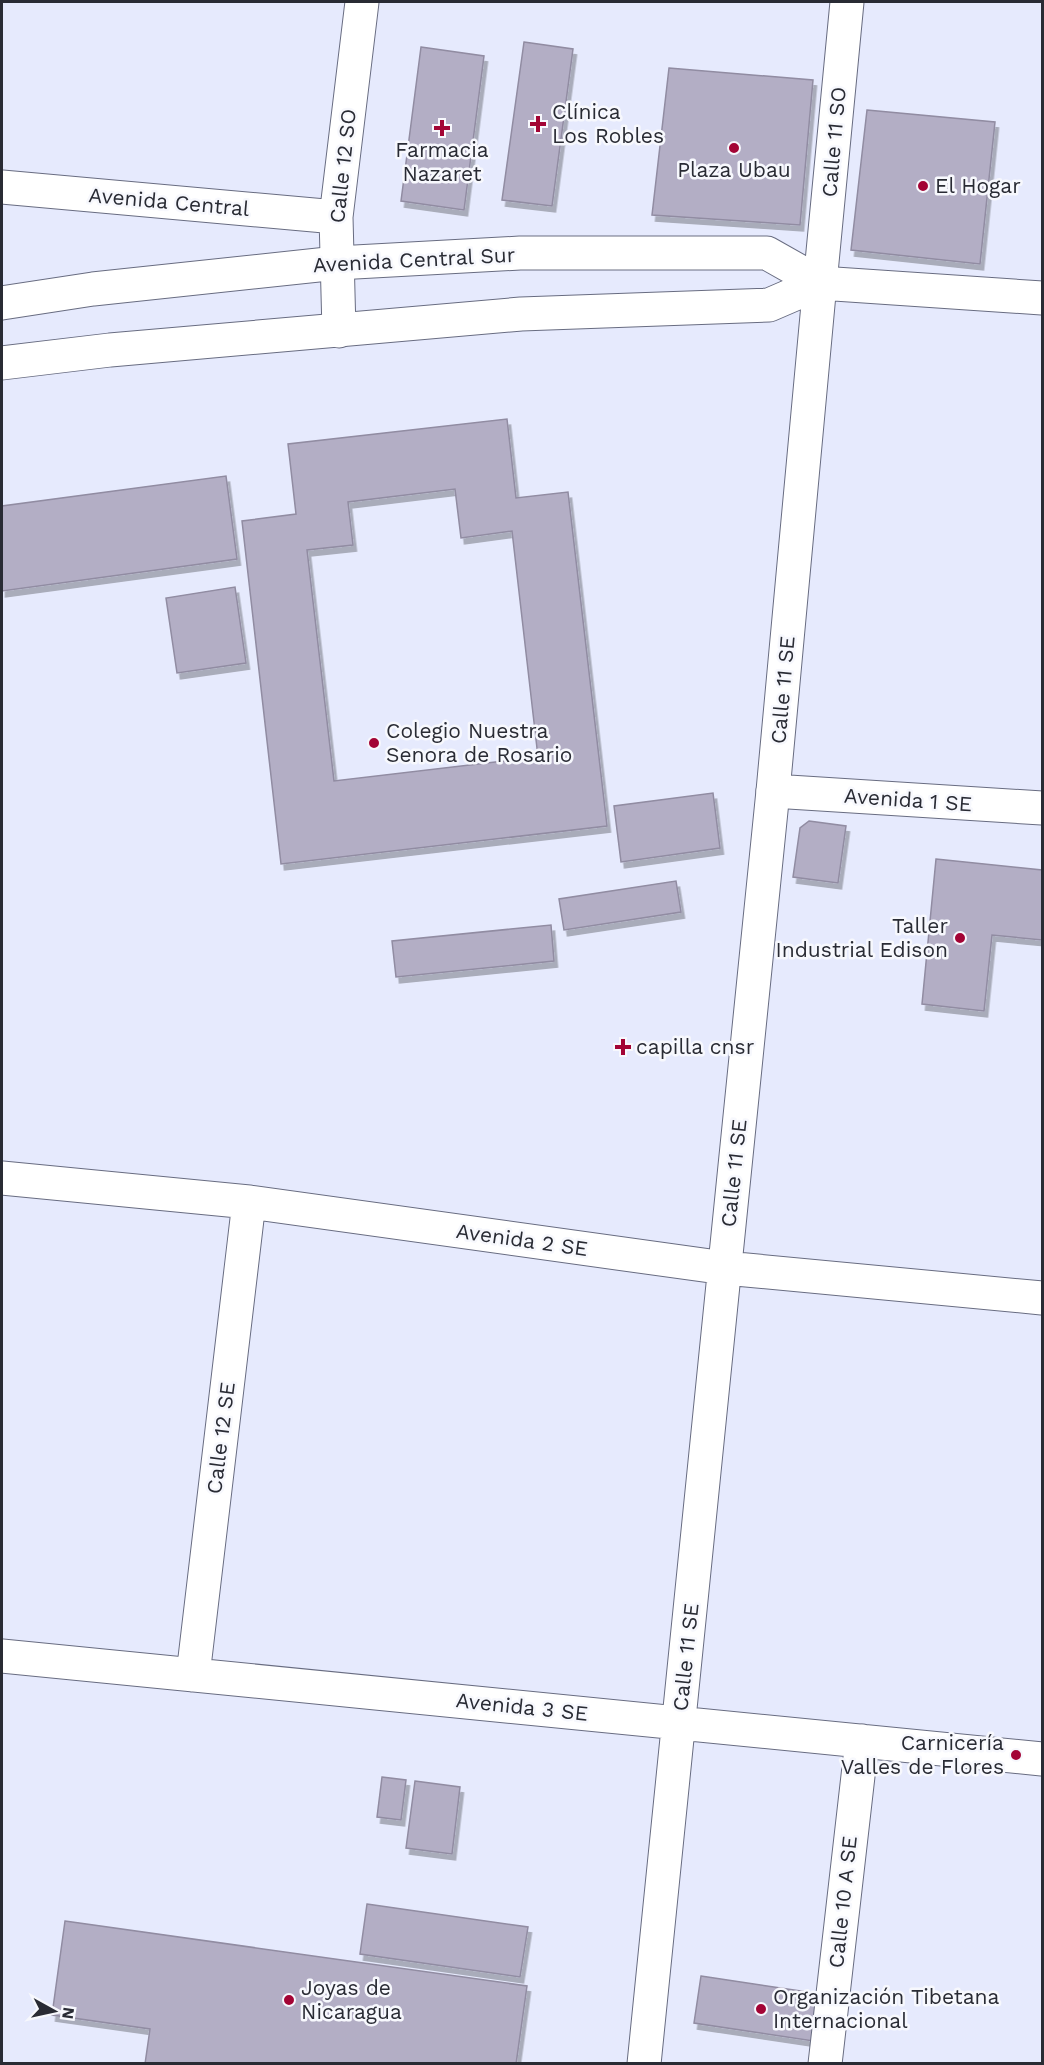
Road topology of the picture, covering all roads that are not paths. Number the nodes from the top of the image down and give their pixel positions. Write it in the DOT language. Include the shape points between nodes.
graph roads {
  1 [pos="362,2"];
  2 [pos="847,2"];
  3 [pos="2,187"];
  4 [pos="336,218"];
  5 [pos="337,262"];
  6 [pos="820,283"];
  7 [pos="1042,298"];
  8 [pos="2,303"];
  9 [pos="339,331"];
  10 [pos="2,363"];
  11 [pos="773,791"];
  12 [pos="1042,808"];
  13 [pos="2,1178"];
  14 [pos="249,1202"];
  15 [pos="725,1268"];
  16 [pos="1042,1298"];
  17 [pos="2,1656"];
  18 [pos="193,1675"];
  19 [pos="679,1723"];
  20 [pos="862,1741"];
  21 [pos="1042,1759"];
  22 [pos="644,2064"];
  23 [pos="825,2064"];
  1 -- 4 [label="street, Calle 12 SO"];
  2 -- 6 [label="street, Calle 11 SO"];
  3 -- 4 [label="street, Avenida Central"];
  4 -- 5 [label="street, Calle 12 SO"];
  5 -- 6 [label="street, Avenida Central Sur" via="520,254 767,253"];
  5 -- 8 [label="street, Avenida Central Sur"];
  5 -- 9 [label="street, Calle 12 SO"];
  6 -- 7 [label="street, Avenida Central Sur"];
  6 -- 9 [label="street, Avenida Central Sur" via="769,305 521,314"];
  6 -- 11 [label="street, Calle 11 SE"];
  9 -- 10 [label="street, Avenida Central Sur"];
  11 -- 12 [label="street, Avenida 1 SE"];
  11 -- 15 [label="street, Calle 11 SE"];
  13 -- 14 [label="street, Avenida 2 SE"];
  14 -- 15 [label="street, Avenida 2 SE"];
  14 -- 18 [label="street, Calle 12 SE"];
  15 -- 16 [label="street, Avenida 2 SE"];
  15 -- 19 [label="street, Calle 11 SE"];
  17 -- 18 [label="street, Avenida 3 SE"];
  18 -- 19 [label="street, Avenida 3 SE"];
  19 -- 20 [label="street, Avenida 3 SE"];
  19 -- 22 [label="street, Calle 11 SE"];
  20 -- 21 [label="street, Avenida 3 SE"];
  20 -- 23 [label="street, Calle 10 A SE"];
}
